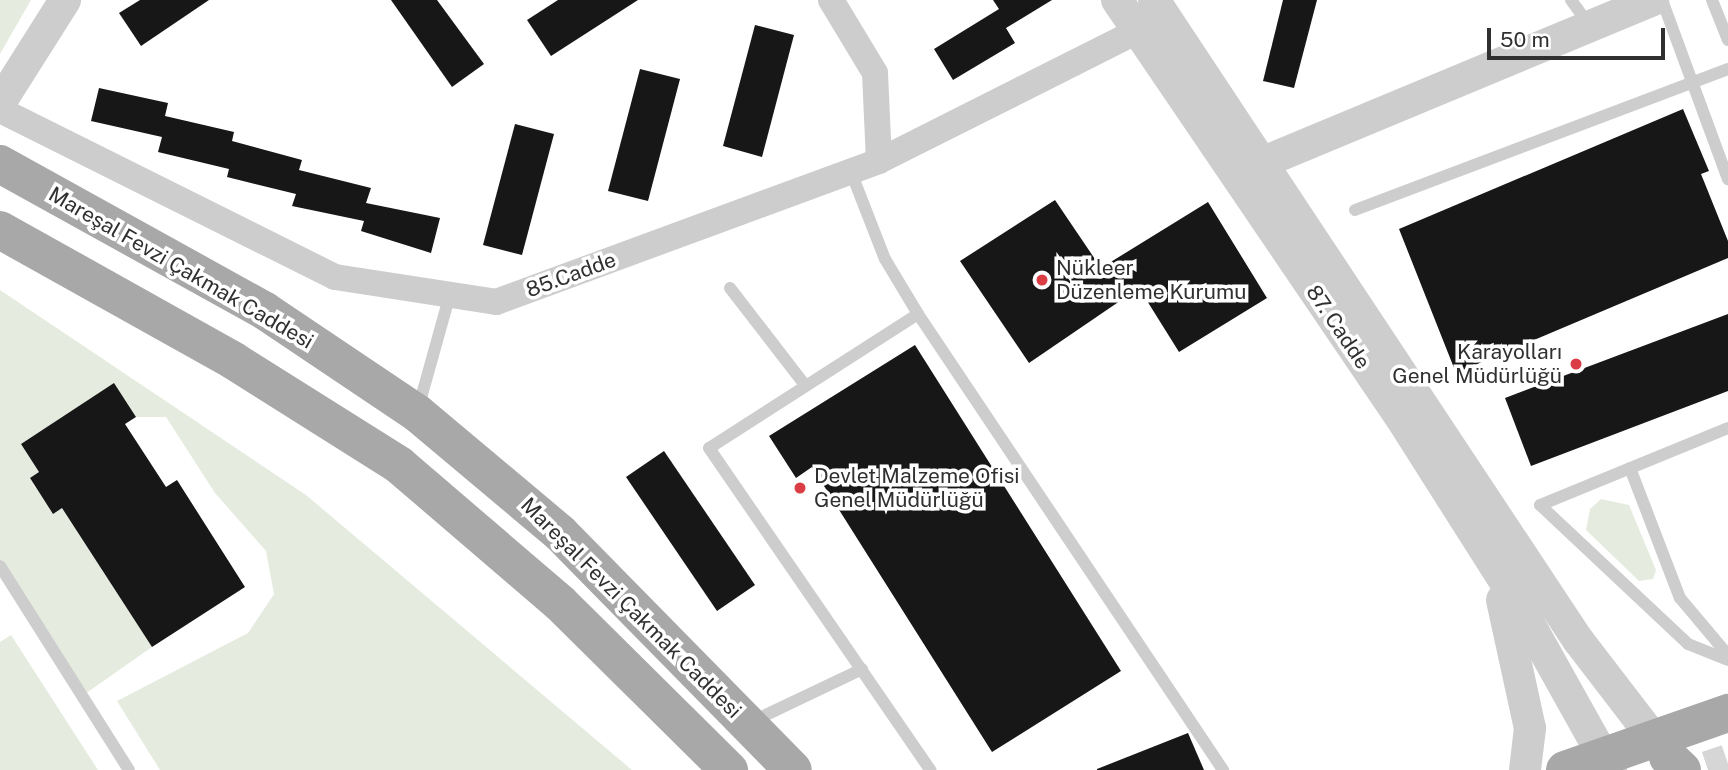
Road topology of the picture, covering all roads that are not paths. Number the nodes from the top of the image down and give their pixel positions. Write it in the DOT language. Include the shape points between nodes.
graph roads {
  1 [pos="65,0"];
  2 [pos="831,0"];
  3 [pos="1117,0"];
  4 [pos="1154,0"];
  5 [pos="1571,0"];
  6 [pos="1653,0"];
  7 [pos="1662,0"];
  8 [pos="1712,0"];
  9 [pos="1590,25"];
  10 [pos="1137,32"];
  11 [pos="1728,40"];
  12 [pos="1728,69"];
  13 [pos="1693,83"];
  14 [pos="0,103"];
  15 [pos="0,110"];
  16 [pos="880,161"];
  17 [pos="1265,161"];
  18 [pos="0,164"];
  19 [pos="851,172"];
  20 [pos="1235,174"];
  21 [pos="1727,175"];
  22 [pos="1355,210"];
  23 [pos="0,230"];
  24 [pos="730,288"];
  25 [pos="449,298"];
  26 [pos="918,314"];
  27 [pos="805,385"];
  28 [pos="417,413"];
  29 [pos="1728,428"];
  30 [pos="1630,468"];
  31 [pos="1482,551"];
  32 [pos="0,566"];
  33 [pos="1728,655"];
  34 [pos="1728,660"];
  35 [pos="862,668"];
  36 [pos="1728,713"];
  37 [pos="748,724"];
  38 [pos="1728,735"];
  39 [pos="1641,760"];
  40 [pos="129,770"];
  41 [pos="729,770"];
  42 [pos="793,770"];
  43 [pos="930,770"];
  44 [pos="1223,770"];
  45 [pos="1525,770"];
  46 [pos="1565,770"];
  1 -- 14 [label="street"];
  2 -- 16 [label="street" via="875,74"];
  3 -- 10 [label="street, 87. Cadde"];
  4 -- 17 [label="street, 87. Cadde"];
  5 -- 9 [label="lane"];
  6 -- 9 [label="street"];
  7 -- 13 [label="lane"];
  8 -- 11 [label="lane"];
  9 -- 17 [label="street"];
  10 -- 16 [label="street, 85.Cadde"];
  10 -- 20 [label="street, 87. Cadde"];
  12 -- 13 [label="lane"];
  13 -- 21 [label="lane"];
  13 -- 22 [label="lane"];
  15 -- 25 [label="street, 85.Cadde" via="335,277"];
  16 -- 19 [label="street, 85.Cadde"];
  17 -- 20 [label="street"];
  17 -- 39 [label="street, 87. Cadde" via="1571,629"];
  18 -- 28 [label="main road, Mareşal Fevzi Çakmak Caddesi" via="265,311"];
  19 -- 25 [label="street, 85.Cadde" via="496,302"];
  19 -- 26 [label="lane" via="885,259"];
  20 -- 31 [label="street, 87. Cadde"];
  23 -- 41 [label="main road" via="234,361 399,465 560,603"];
  24 -- 27 [label="lane"];
  25 -- 28 [label="lane"];
  26 -- 27 [label="lane"];
  26 -- 44 [label="lane"];
  27 -- 35 [label="lane" via="709,448"];
  28 -- 37 [label="main road, Mareşal Fevzi Çakmak Caddesi" via="560,533"];
  29 -- 30 [label="lane"];
  30 -- 33 [label="lane" via="1680,598"];
  30 -- 34 [label="lane" via="1540,505 1688,644"];
  31 -- 39 [label="street, 87. Cadde"];
  31 -- 45 [label="street" via="1502,598 1524,690 1530,757"];
  32 -- 40 [label="lane"];
  35 -- 37 [label="lane"];
  35 -- 43 [label="lane"];
  36 -- 39 [label="main road"];
  37 -- 42 [label="main road, Mareşal Fevzi Çakmak Caddesi"];
  38 -- 39 [label="main road"];
  39 -- 46 [label="main road"];
}
